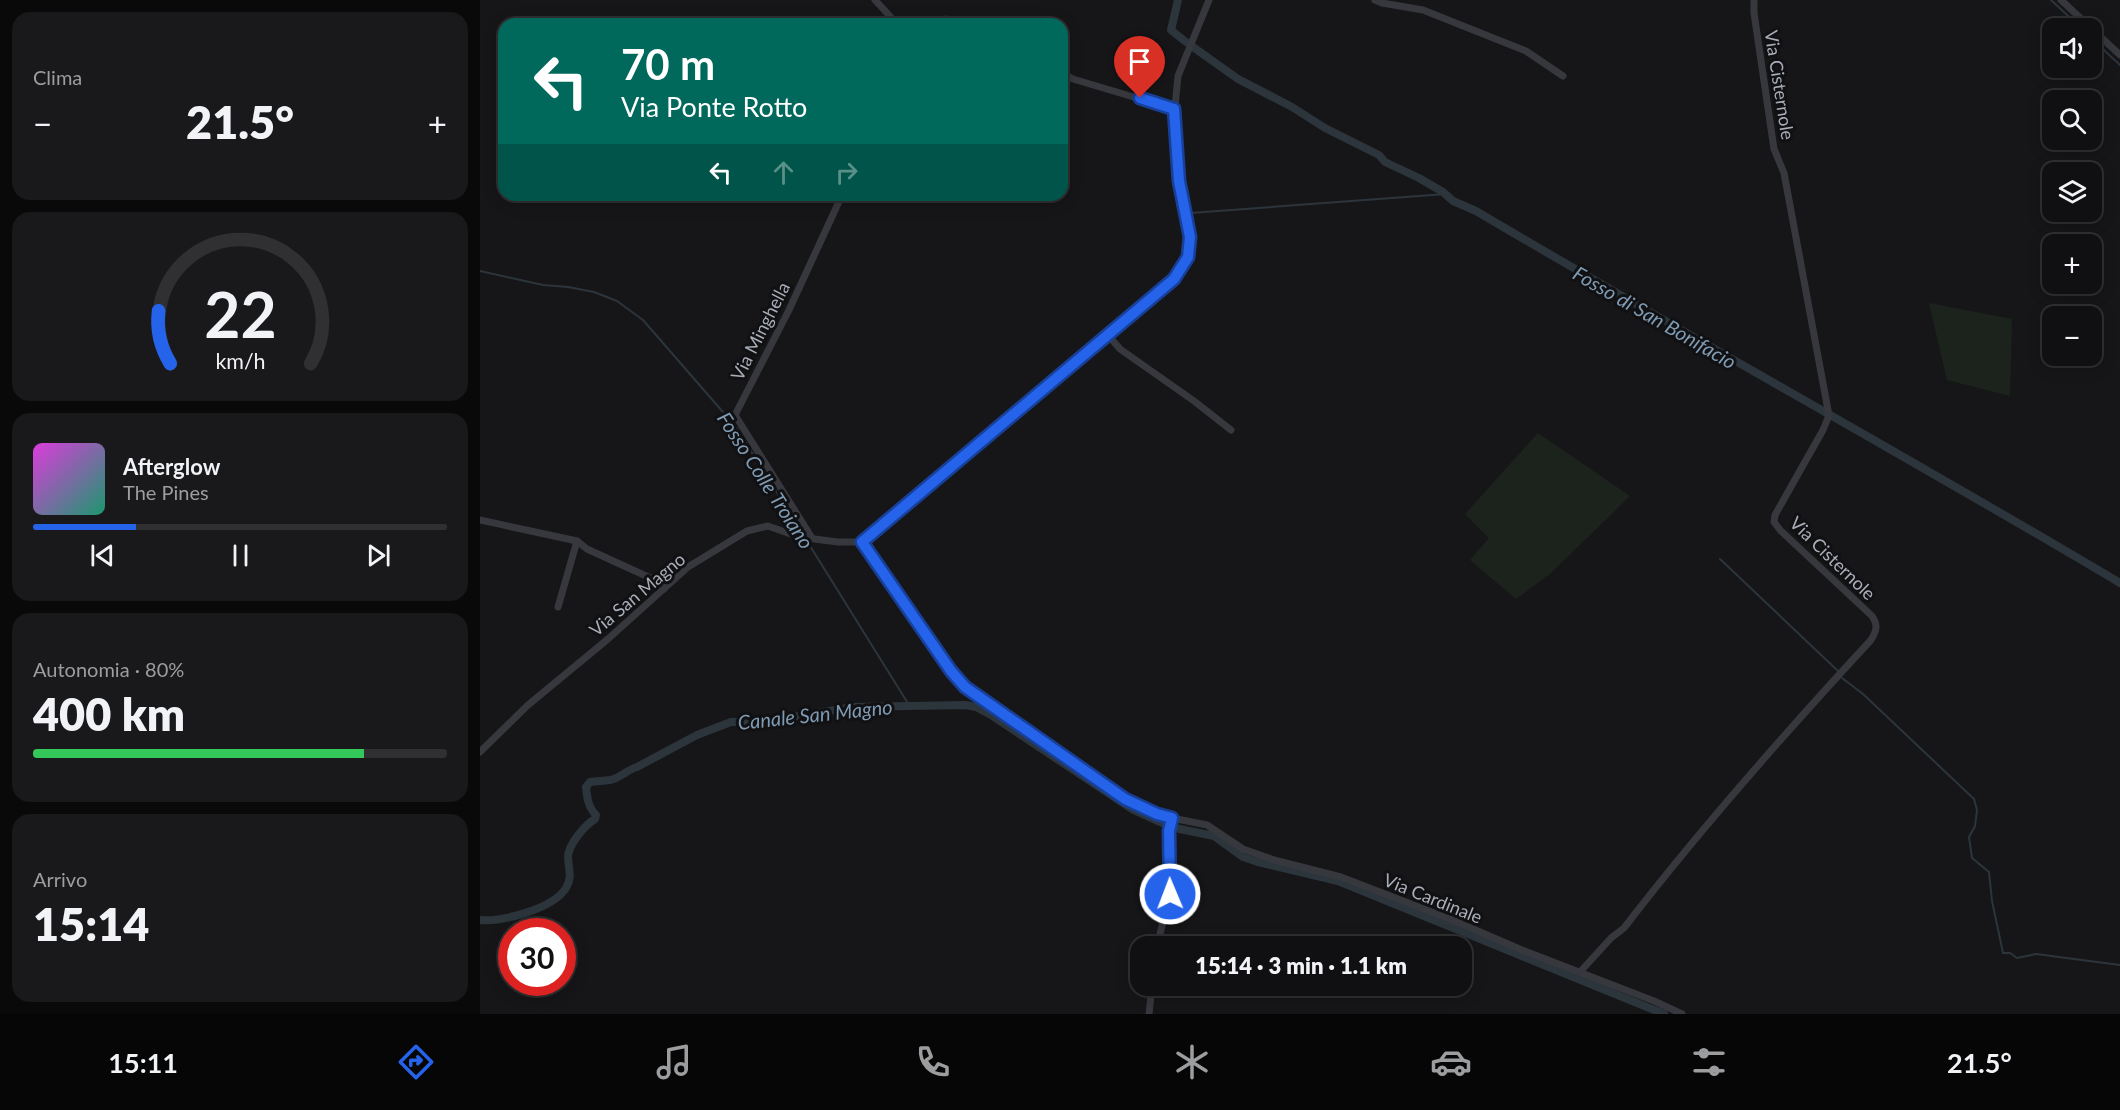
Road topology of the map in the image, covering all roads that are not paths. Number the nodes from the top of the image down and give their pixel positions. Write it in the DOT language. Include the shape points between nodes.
graph roads {
  1 [pos="875,0"];
  2 [pos="1209,0"];
  3 [pos="1375,0"];
  4 [pos="1754,0"];
  5 [pos="2061,0"];
  6 [pos="892,18"];
  7 [pos="2120,55"];
  8 [pos="1068,76"];
  9 [pos="1563,76"];
  10 [pos="1174,109"];
  11 [pos="839,201"];
  12 [pos="1108,335"];
  13 [pos="1231,430"];
  14 [pos="480,520"];
  15 [pos="810,537"];
  16 [pos="577,541"];
  17 [pos="862,542"];
  18 [pos="664,589"];
  19 [pos="558,607"];
  20 [pos="480,752"];
  21 [pos="1171,824"];
  22 [pos="1160,936"];
  23 [pos="1580,972"];
  24 [pos="1151,996"];
  25 [pos="1149,1014"];
  26 [pos="1682,1014"];
  1 -- 6 [label="street"];
  2 -- 10 [label="street" via="1178,76"];
  3 -- 9 [label="street" via="1423,10 1526,51"];
  4 -- 23 [label="street, Via Cisternole" via="1774,149 1784,173 1828,414 1774,522 1872,616 1876,631 1624,928"];
  5 -- 7 [label="street"];
  8 -- 10 [label="street"];
  10 -- 12 [label="street" via="1179,181 1190,237 1188,257 1174,279"];
  11 -- 15 [label="street, Via Minghella" via="735,415"];
  12 -- 13 [label="street"];
  12 -- 17 [label="street"];
  14 -- 16 [label="street"];
  15 -- 17 [label="street, Via San Magno"];
  15 -- 18 [label="street, Via San Magno" via="768,526 747,531 688,567"];
  16 -- 18 [label="street" via="657,581"];
  16 -- 19 [label="street"];
  17 -- 21 [label="street, Via Cardinale" via="965,687 1125,799"];
  18 -- 20 [label="street, Via San Magno" via="528,705"];
  21 -- 22 [label="street" via="1170,894"];
  21 -- 23 [label="street, Via Cardinale" via="1207,825 1243,849 1323,871"];
  23 -- 26 [label="street, Via Cardinale"];
  24 -- 25 [label="street"];
}
